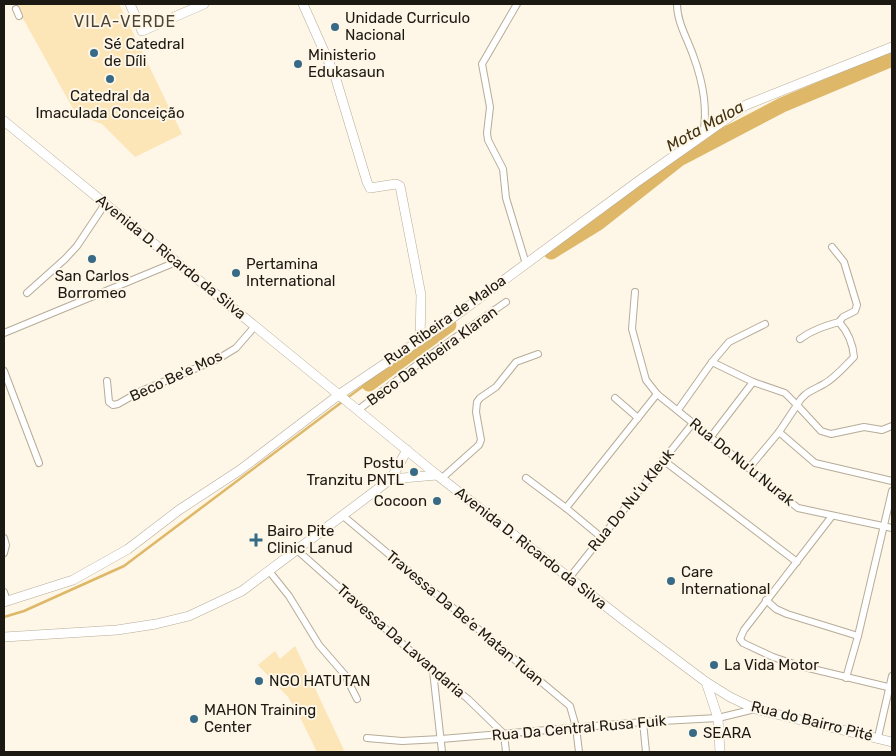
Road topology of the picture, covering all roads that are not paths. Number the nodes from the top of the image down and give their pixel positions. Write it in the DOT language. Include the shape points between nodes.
graph roads {
  1 [pos="130,4"];
  2 [pos="204,4"];
  3 [pos="303,4"];
  4 [pos="517,4"];
  5 [pos="676,4"];
  6 [pos="16,10"];
  7 [pos="19,16"];
  8 [pos="892,47"];
  9 [pos="4,121"];
  10 [pos="703,134"];
  11 [pos="105,204"];
  12 [pos="832,247"];
  13 [pos="176,262"];
  14 [pos="526,264"];
  15 [pos="635,292"];
  16 [pos="27,293"];
  17 [pos="506,302"];
  18 [pos="839,322"];
  19 [pos="765,324"];
  20 [pos="256,326"];
  21 [pos="4,333"];
  22 [pos="800,339"];
  23 [pos="420,340"];
  24 [pos="538,354"];
  25 [pos="712,362"];
  26 [pos="4,372"];
  27 [pos="107,381"];
  28 [pos="753,382"];
  29 [pos="657,394"];
  30 [pos="341,397"];
  31 [pos="616,398"];
  32 [pos="797,405"];
  33 [pos="357,409"];
  34 [pos="678,410"];
  35 [pos="638,418"];
  36 [pos="693,423"];
  37 [pos="892,426"];
  38 [pos="779,432"];
  39 [pos="710,438"];
  40 [pos="408,450"];
  41 [pos="664,460"];
  42 [pos="39,463"];
  43 [pos="749,468"];
  44 [pos="439,477"];
  45 [pos="526,478"];
  46 [pos="391,479"];
  47 [pos="892,481"];
  48 [pos="892,491"];
  49 [pos="566,508"];
  50 [pos="342,515"];
  51 [pos="832,516"];
  52 [pos="884,527"];
  53 [pos="892,528"];
  54 [pos="602,537"];
  55 [pos="4,538"];
  56 [pos="297,550"];
  57 [pos="4,553"];
  58 [pos="796,562"];
  59 [pos="269,571"];
  60 [pos="570,577"];
  61 [pos="5,598"];
  62 [pos="766,600"];
  63 [pos="858,636"];
  64 [pos="4,637"];
  65 [pos="432,671"];
  66 [pos="892,676"];
  67 [pos="846,678"];
  68 [pos="706,682"];
  69 [pos="891,688"];
  70 [pos="356,699"];
  71 [pos="755,709"];
  72 [pos="718,718"];
  73 [pos="643,722"];
  74 [pos="576,728"];
  75 [pos="504,734"];
  76 [pos="367,738"];
  77 [pos="878,738"];
  78 [pos="441,739"];
  79 [pos="892,742"];
  80 [pos="442,752"];
  81 [pos="506,752"];
  82 [pos="579,752"];
  83 [pos="646,752"];
  84 [pos="720,752"];
  1 -- 2 [label="street" via="142,32"];
  3 -- 23 [label="street" via="335,76 366,182 370,188 400,186 421,295"];
  4 -- 14 [label="street" via="482,64 490,107 488,140 503,169 506,198"];
  5 -- 10 [label="street" via="700,80"];
  6 -- 7 [label="street"];
  8 -- 10 [label="street, Rua Ribeira de Maloa" via="746,105"];
  9 -- 11 [label="street, Avenida D. Ricardo da Silva"];
  10 -- 14 [label="street, Rua Ribeira de Maloa"];
  11 -- 13 [label="street, Avenida D. Ricardo da Silva"];
  11 -- 16 [label="street" via="66,259"];
  12 -- 18 [label="street" via="844,262 856,305 854,311"];
  13 -- 20 [label="street, Avenida D. Ricardo da Silva"];
  13 -- 21 [label="street"];
  14 -- 23 [label="street, Rua Ribeira de Maloa"];
  15 -- 29 [label="street" via="633,334 646,380"];
  17 -- 33 [label="street, Beco Da Ribeira Klaran"];
  18 -- 22 [label="street"];
  18 -- 32 [label="street" via="853,347 854,357 824,384 808,391"];
  19 -- 25 [label="street" via="729,342"];
  20 -- 27 [label="street, Beco Be'e Mos" via="236,348 218,359 118,404 109,402"];
  20 -- 30 [label="street, Avenida D. Ricardo da Silva"];
  23 -- 30 [label="street, Rua Ribeira de Maloa" via="370,372"];
  24 -- 44 [label="street" via="516,362 496,387 480,398 476,408 482,440"];
  25 -- 28 [label="street"];
  25 -- 34 [label="street"];
  26 -- 42 [label="street"];
  28 -- 32 [label="street" via="785,392"];
  28 -- 39 [label="street"];
  29 -- 34 [label="street, Rua Do Nu’u Nurak"];
  29 -- 35 [label="street"];
  30 -- 33 [label="street, Avenida D. Ricardo da Silva"];
  30 -- 61 [label="street, Rua Ribeira de Maloa" via="128,549 73,580"];
  31 -- 35 [label="street"];
  32 -- 37 [label="street" via="821,431 831,434 864,427 882,430"];
  32 -- 38 [label="street"];
  33 -- 40 [label="street, Avenida D. Ricardo da Silva"];
  34 -- 36 [label="street, Rua Do Nu’u Nurak"];
  35 -- 49 [label="street"];
  36 -- 39 [label="street, Rua Do Nu’u Nurak"];
  36 -- 41 [label="street, Rua Do Nu’u Kleuk"];
  38 -- 43 [label="street"];
  38 -- 47 [label="street" via="815,463"];
  39 -- 43 [label="street, Rua Do Nu’u Nurak"];
  40 -- 44 [label="street, Avenida D. Ricardo da Silva"];
  40 -- 46 [label="street"];
  41 -- 54 [label="street, Rua Do Nu’u Kleuk"];
  41 -- 58 [label="street"];
  43 -- 51 [label="street, Rua Do Nu’u Nurak" via="798,508"];
  44 -- 46 [label="street"];
  44 -- 60 [label="street, Avenida D. Ricardo da Silva"];
  45 -- 49 [label="street"];
  46 -- 50 [label="street"];
  48 -- 52 [label="street"];
  49 -- 54 [label="street"];
  50 -- 56 [label="street"];
  50 -- 74 [label="street, Travessa Da Be’e Matan Tuan" via="570,706"];
  51 -- 52 [label="street, Rua Do Nu’u Nurak"];
  51 -- 58 [label="street"];
  52 -- 53 [label="street, Rua Do Nu’u Nurak"];
  52 -- 63 [label="street"];
  54 -- 60 [label="street, Rua Do Nu’u Kleuk"];
  55 -- 57 [label="street"];
  56 -- 59 [label="street"];
  56 -- 65 [label="street, Travessa Da Lavandaria"];
  58 -- 62 [label="street"];
  59 -- 64 [label="street" via="242,591 189,616 117,630"];
  59 -- 70 [label="street" via="289,596 319,645 344,675"];
  60 -- 68 [label="street, Avenida D. Ricardo da Silva"];
  62 -- 63 [label="street" via="787,614"];
  62 -- 67 [label="street" via="740,635 743,643 773,657"];
  63 -- 67 [label="street"];
  65 -- 75 [label="street, Travessa Da Lavandaria" via="468,698"];
  65 -- 78 [label="street"];
  66 -- 69 [label="street"];
  67 -- 69 [label="street"];
  68 -- 71 [label="street, Rua do Bairro Pité"];
  68 -- 72 [label="street"];
  69 -- 77 [label="street"];
  71 -- 72 [label="street, Rua Da Central Rusa Fuik"];
  71 -- 77 [label="street, Rua do Bairro Pité"];
  72 -- 73 [label="street, Rua Da Central Rusa Fuik"];
  72 -- 84 [label="street"];
  73 -- 74 [label="street, Rua Da Central Rusa Fuik"];
  73 -- 83 [label="street"];
  74 -- 75 [label="street, Rua Da Central Rusa Fuik"];
  74 -- 82 [label="street, Travessa Da Be’e Matan Tuan"];
  75 -- 78 [label="street, Rua Da Central Rusa Fuik"];
  75 -- 81 [label="street"];
  76 -- 78 [label="street, Rua Da Central Rusa Fuik" via="402,741"];
  77 -- 79 [label="street, Rua do Bairro Pité"];
  78 -- 80 [label="street"];
}
